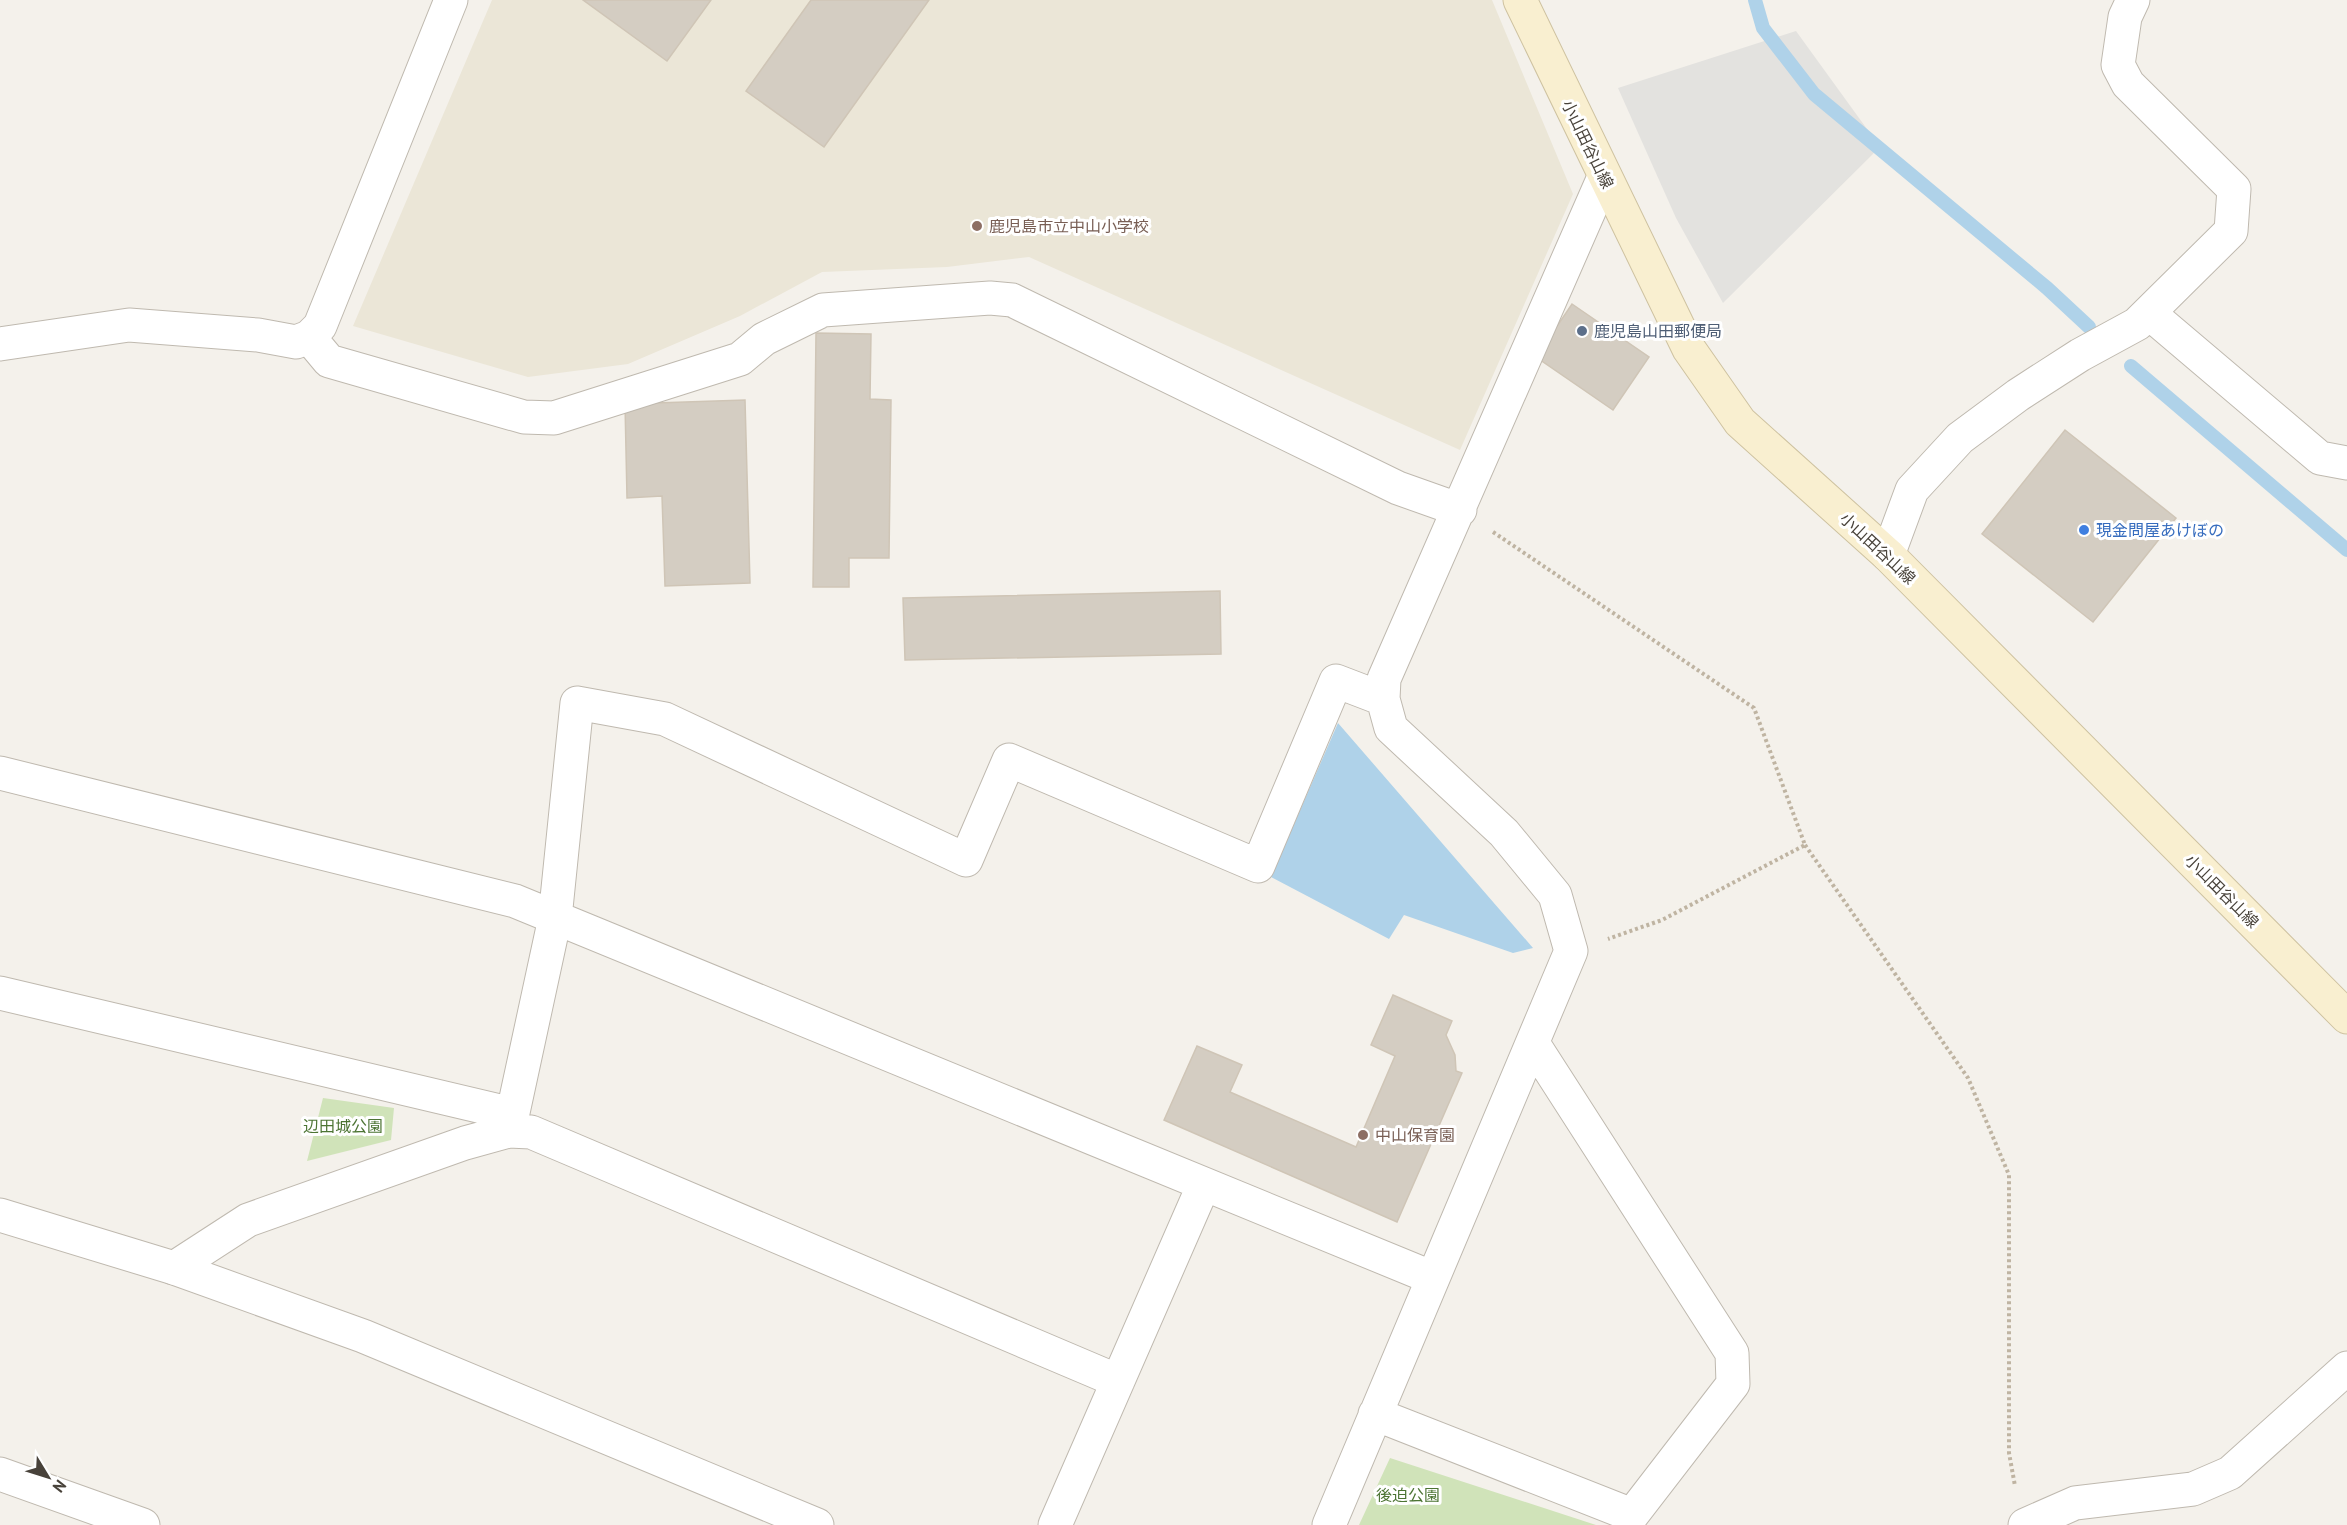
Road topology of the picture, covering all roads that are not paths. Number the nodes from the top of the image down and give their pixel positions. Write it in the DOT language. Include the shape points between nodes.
graph roads {
  1 [pos="451,0"];
  2 [pos="1520,0"];
  3 [pos="2133,0"];
  4 [pos="1604,177"];
  5 [pos="2148,313"];
  6 [pos="309,337"];
  7 [pos="0,344"];
  8 [pos="2347,463"];
  9 [pos="1460,510"];
  10 [pos="1888,555"];
  11 [pos="1383,699"];
  12 [pos="0,772"];
  13 [pos="555,918"];
  14 [pos="0,993"];
  15 [pos="2347,1017"];
  16 [pos="1534,1045"];
  17 [pos="511,1123"];
  18 [pos="1204,1184"];
  19 [pos="0,1215"];
  20 [pos="174,1268"];
  21 [pos="1433,1278"];
  22 [pos="2347,1368"];
  23 [pos="1118,1381"];
  24 [pos="1375,1414"];
  25 [pos="0,1474"];
  26 [pos="2021,1510"];
  27 [pos="144,1525"];
  28 [pos="818,1525"];
  29 [pos="1055,1525"];
  30 [pos="1329,1525"];
  1 -- 6 [label="street" via="320,326"];
  2 -- 4 [label="main road, 小山田谷山線"];
  3 -- 5 [label="street" via="2125,17 2118,65 2128,84 2234,189 2231,231"];
  4 -- 9 [label="street"];
  4 -- 10 [label="main road, 小山田谷山線" via="1689,349 1740,422"];
  5 -- 8 [label="street" via="2320,459"];
  5 -- 10 [label="street" via="2137,324 2018,395 1960,438 1912,490"];
  6 -- 7 [label="street" via="296,342 258,335 129,325"];
  6 -- 9 [label="street" via="329,361 524,417 554,418 740,359 764,339 823,310 979,298 1012,300 1398,488"];
  9 -- 11 [label="street" via="1384,679"];
  10 -- 15 [label="main road, 小山田谷山線"];
  11 -- 13 [label="street" via="1336,681 1258,866 1009,760 966,860 665,719 577,703"];
  11 -- 16 [label="street" via="1391,728 1504,833 1556,895 1571,951"];
  12 -- 13 [label="street" via="515,901"];
  13 -- 17 [label="street"];
  13 -- 18 [label="street"];
  14 -- 17 [label="street"];
  16 -- 21 [label="street"];
  16 -- 24 [label="street" via="1732,1353 1733,1384 1632,1515"];
  17 -- 20 [label="street" via="248,1220"];
  17 -- 23 [label="street"];
  18 -- 21 [label="street"];
  18 -- 23 [label="street"];
  19 -- 20 [label="street"];
  20 -- 28 [label="street" via="363,1336"];
  21 -- 24 [label="street"];
  22 -- 26 [label="street" via="2230,1473 2193,1489"];
  23 -- 29 [label="street"];
  24 -- 30 [label="street"];
  25 -- 27 [label="street"];
}
